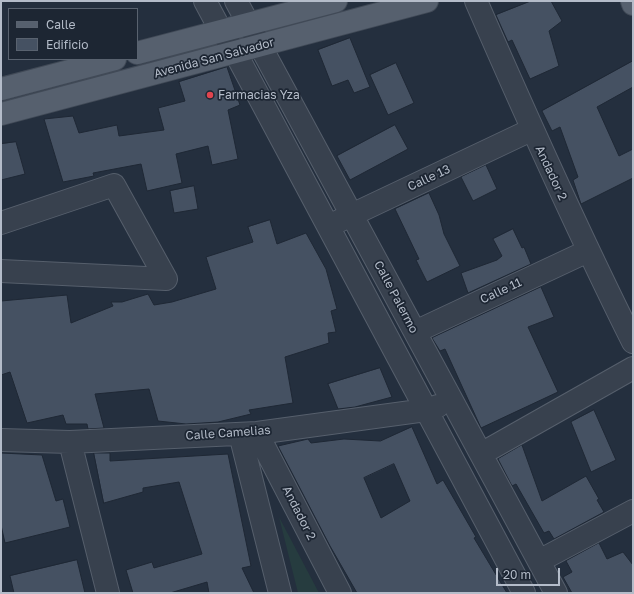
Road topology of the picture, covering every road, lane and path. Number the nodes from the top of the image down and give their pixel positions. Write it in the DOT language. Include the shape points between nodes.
graph roads {
  1 [pos="205,1"];
  2 [pos="236,1"];
  3 [pos="336,1"];
  4 [pos="427,1"];
  5 [pos="476,1"];
  6 [pos="632,1"];
  7 [pos="633,4"];
  8 [pos="248,24"];
  9 [pos="221,31"];
  10 [pos="261,45"];
  11 [pos="235,52"];
  12 [pos="138,53"];
  13 [pos="111,60"];
  14 [pos="1,89"];
  15 [pos="1,114"];
  16 [pos="532,130"];
  17 [pos="352,214"];
  18 [pos="1,223"];
  19 [pos="328,227"];
  20 [pos="588,251"];
  21 [pos="1,271"];
  22 [pos="415,332"];
  23 [pos="633,342"];
  24 [pos="633,368"];
  25 [pos="453,401"];
  26 [pos="426,410"];
  27 [pos="248,433"];
  28 [pos="1,440"];
  29 [pos="70,442"];
  30 [pos="481,454"];
  31 [pos="633,511"];
  32 [pos="539,561"];
  33 [pos="108,593"];
  34 [pos="280,593"];
  35 [pos="340,593"];
  36 [pos="524,593"];
  37 [pos="556,593"];
  1 -- 9 [label="street"];
  2 -- 8 [label="street, Calle Palermo"];
  3 -- 8 [label="main road, Avenida San Salvador"];
  4 -- 10 [label="main road, Avenida San Salvador"];
  5 -- 16 [label="street, Andador 2"];
  6 -- 7 [label="main road"];
  8 -- 9 [label="main road, Avenida San Salvador"];
  8 -- 10 [label="street, Calle Palermo"];
  9 -- 11 [label="street"];
  9 -- 12 [label="main road, Avenida San Salvador"];
  10 -- 11 [label="main road, Avenida San Salvador"];
  10 -- 17 [label="street, Calle Palermo"];
  11 -- 15 [label="main road, Avenida San Salvador"];
  11 -- 19 [label="street"];
  13 -- 14 [label="main road"];
  16 -- 17 [label="street, Calle 13"];
  16 -- 20 [label="street, Andador 2"];
  17 -- 19 [label="street, Calle 13"];
  17 -- 22 [label="street, Calle Palermo"];
  18 -- 21 [label="street" via="114,185 166,279"];
  19 -- 26 [label="street"];
  20 -- 22 [label="street, Calle 11"];
  20 -- 23 [label="street, Andador 2"];
  22 -- 25 [label="street, Calle Palermo"];
  24 -- 30 [label="street"];
  25 -- 26 [label="street, Calle Camelias"];
  25 -- 30 [label="street, Calle Palermo"];
  26 -- 27 [label="street, Calle Camelias"];
  26 -- 36 [label="street"];
  27 -- 29 [label="street, Calle Camelias"];
  27 -- 34 [label="street"];
  27 -- 35 [label="street, Andador 2"];
  28 -- 29 [label="street, Calle Camelias"];
  29 -- 33 [label="street"];
  30 -- 32 [label="street, Calle Palermo"];
  31 -- 32 [label="street"];
  32 -- 37 [label="street, Calle Palermo"];
}
